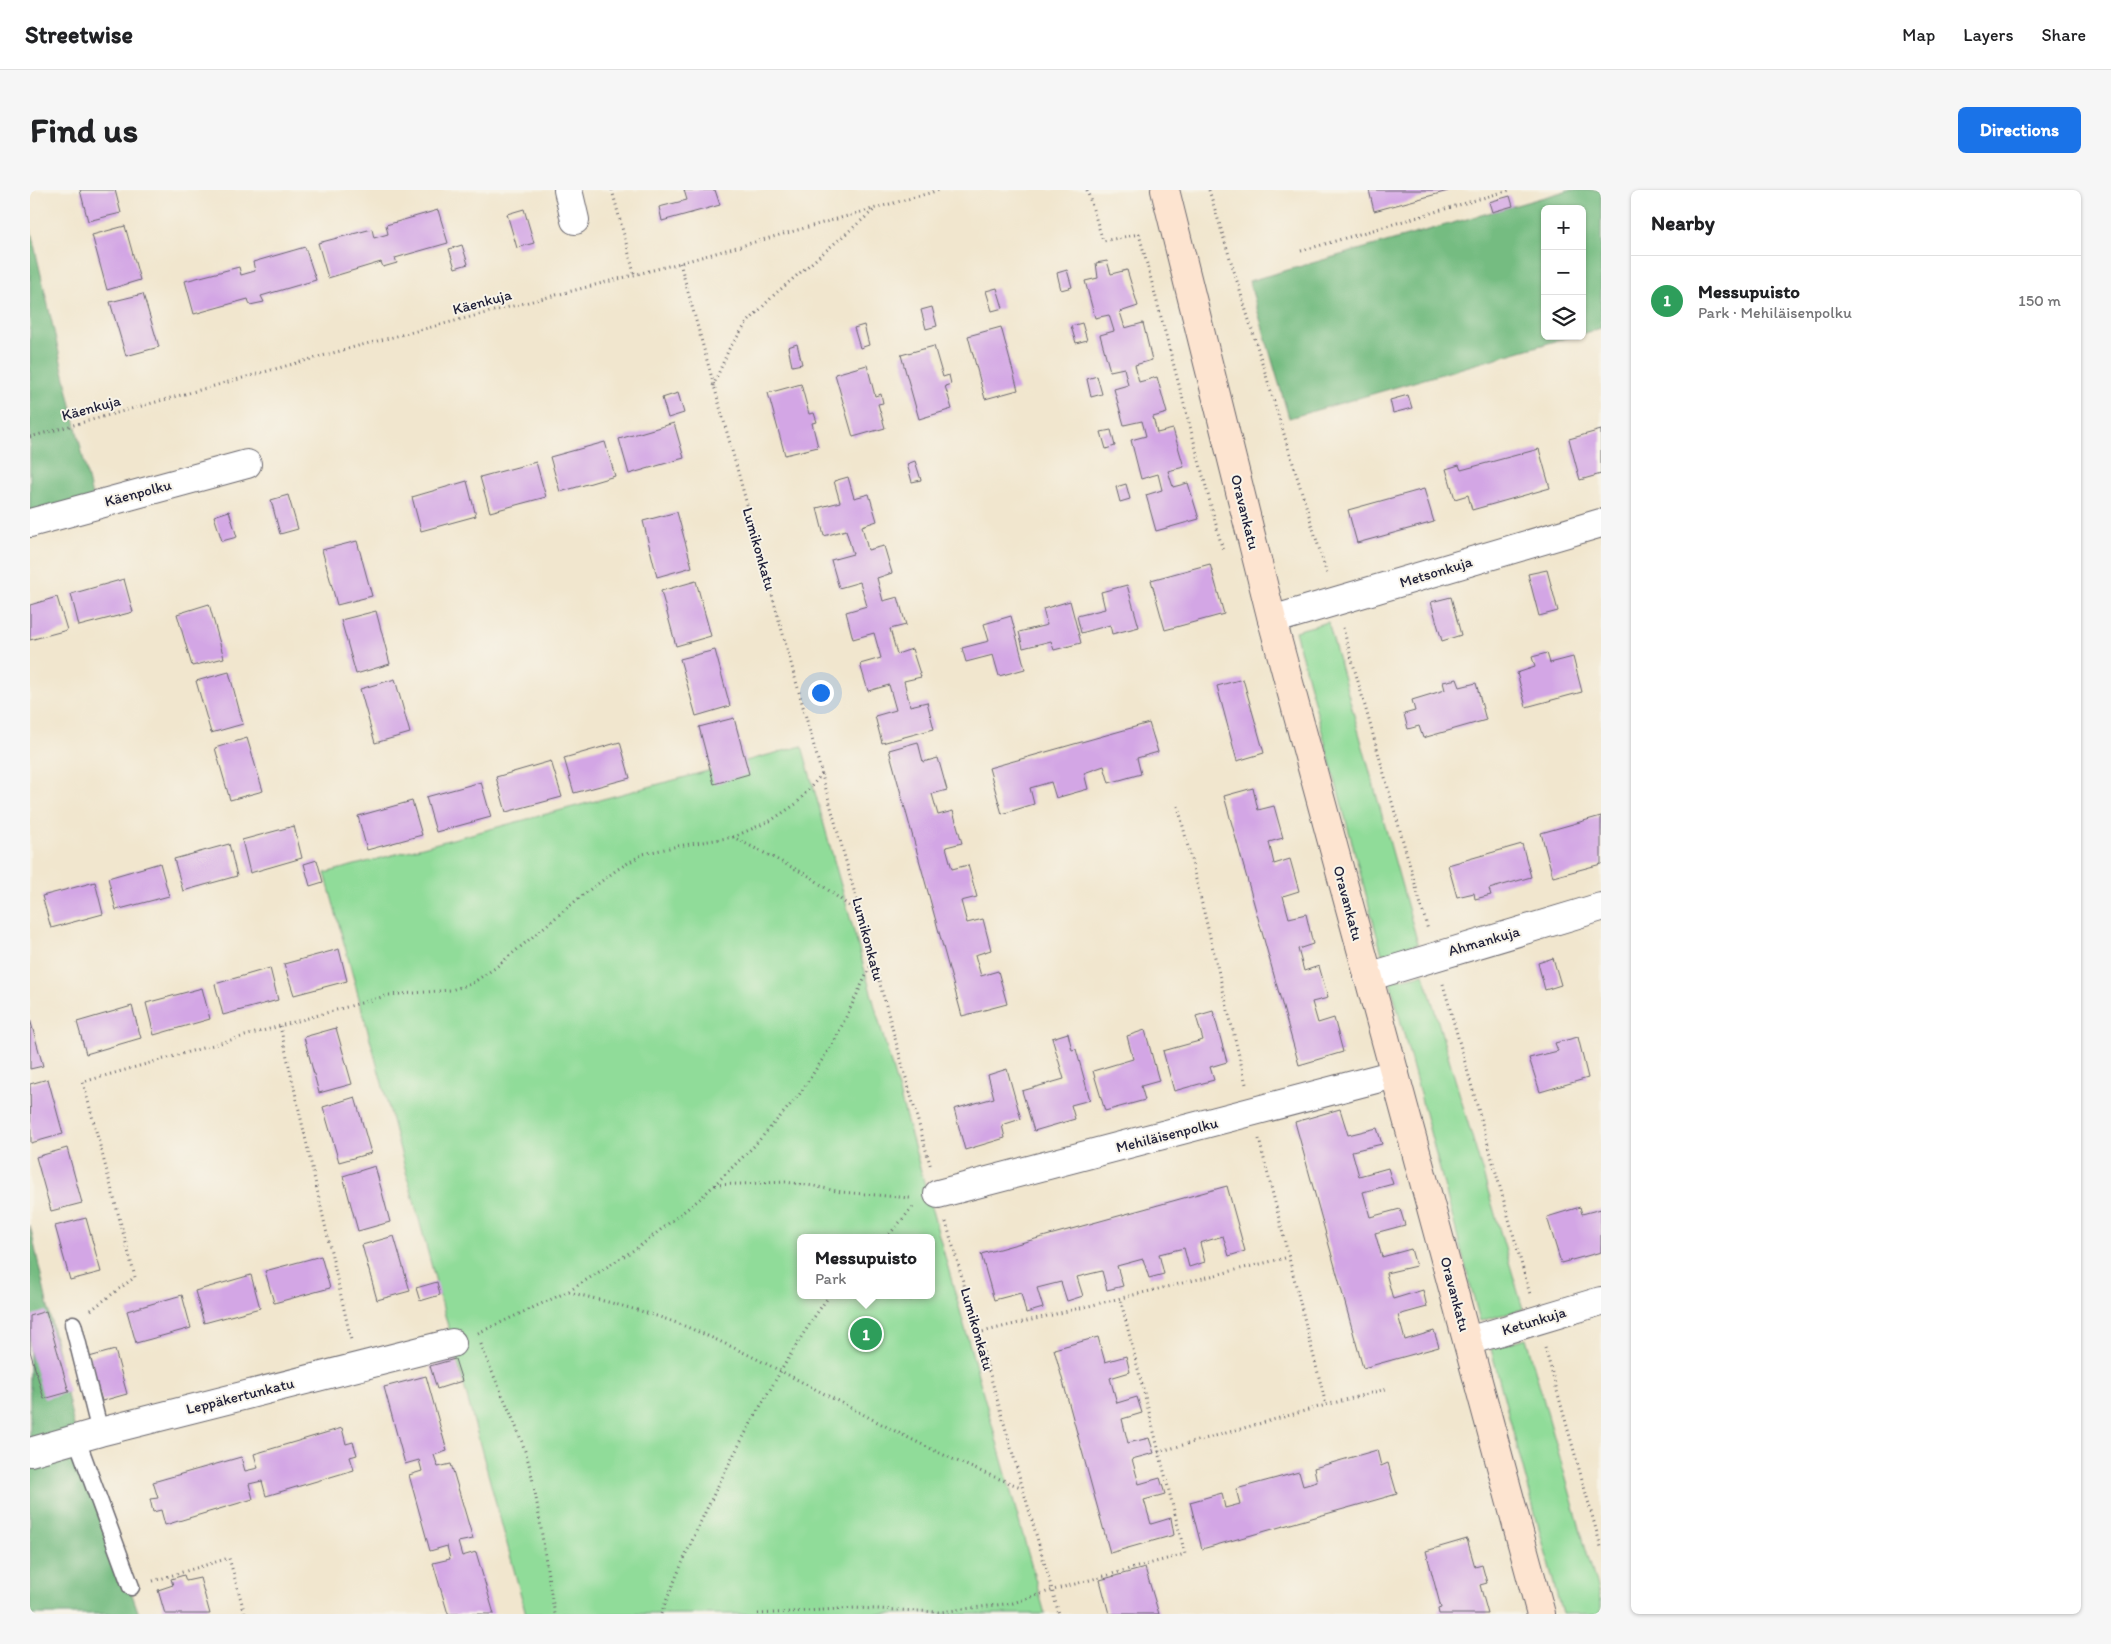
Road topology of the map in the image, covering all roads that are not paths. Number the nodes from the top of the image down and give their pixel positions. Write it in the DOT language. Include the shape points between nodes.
graph roads {
  1 [pos="568,190"];
  2 [pos="1165,190"];
  3 [pos="576,220"];
  4 [pos="247,464"];
  5 [pos="30,523"];
  6 [pos="1601,523"];
  7 [pos="1272,620"];
  8 [pos="1601,907"];
  9 [pos="1368,977"];
  10 [pos="1395,1074"];
  11 [pos="929,1196"];
  12 [pos="1601,1301"];
  13 [pos="74,1324"];
  14 [pos="1468,1341"];
  15 [pos="452,1343"];
  16 [pos="89,1436"];
  17 [pos="30,1452"];
  18 [pos="131,1587"];
  19 [pos="1541,1614"];
  1 -- 3 [label="street"];
  2 -- 7 [label="street, Oravankatu"];
  4 -- 5 [label="street, Käenpolku"];
  6 -- 7 [label="street, Metsonkuja"];
  7 -- 9 [label="street, Oravankatu"];
  8 -- 9 [label="street, Ahmankuja"];
  9 -- 10 [label="street, Oravankatu"];
  10 -- 11 [label="street, Mehiläisenpolku"];
  10 -- 14 [label="street, Oravankatu"];
  12 -- 14 [label="street, Ketunkuja"];
  13 -- 16 [label="lane"];
  14 -- 19 [label="street, Oravankatu"];
  15 -- 16 [label="street, Leppäkertunkatu"];
  16 -- 17 [label="street, Leppäkertunkatu"];
  16 -- 18 [label="lane"];
}
